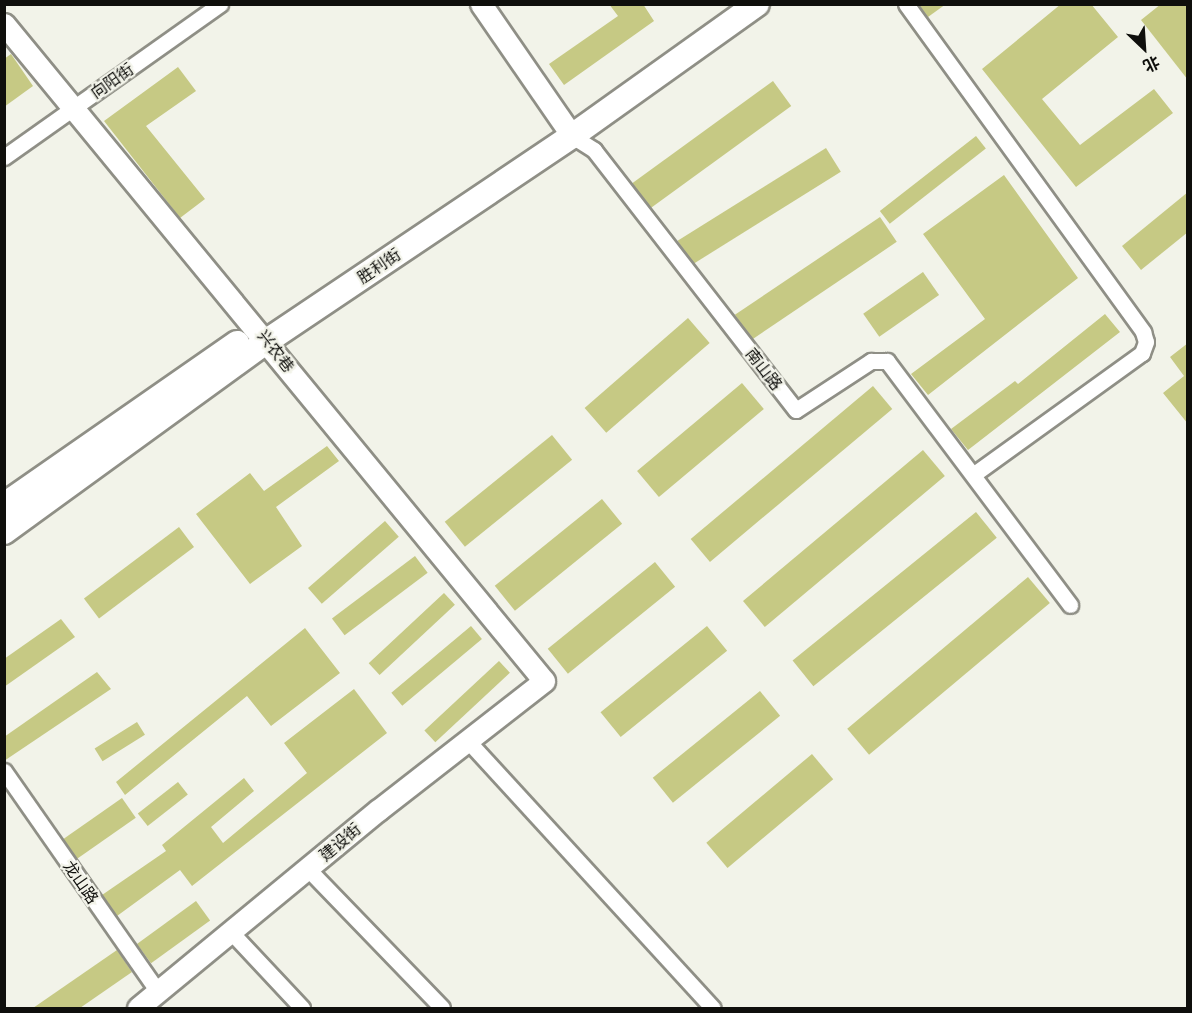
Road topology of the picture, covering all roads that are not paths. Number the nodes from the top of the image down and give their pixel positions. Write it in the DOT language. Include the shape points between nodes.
graph roads {
  1 [pos="220,4"];
  2 [pos="481,4"];
  3 [pos="728,4"];
  4 [pos="757,4"];
  5 [pos="906,4"];
  6 [pos="4,24"];
  7 [pos="74,108"];
  8 [pos="567,130"];
  9 [pos="4,157"];
  10 [pos="262,335"];
  11 [pos="973,475"];
  12 [pos="4,505"];
  13 [pos="4,532"];
  14 [pos="1070,605"];
  15 [pos="544,681"];
  16 [pos="468,741"];
  17 [pos="4,771"];
  18 [pos="308,869"];
  19 [pos="231,932"];
  20 [pos="158,992"];
  21 [pos="138,1008"];
  22 [pos="302,1008"];
  23 [pos="442,1008"];
  24 [pos="714,1008"];
  1 -- 7 [label="street, 向阳街"];
  2 -- 8 [label="street, 南山路"];
  3 -- 8 [label="main road, 胜利街"];
  4 -- 8 [label="main road, 胜利街"];
  5 -- 11 [label="street" via="1146,342 1142,353"];
  6 -- 7 [label="street, 兴农巷"];
  7 -- 9 [label="street, 向阳街"];
  7 -- 10 [label="street, 兴农巷"];
  8 -- 10 [label="main road, 胜利街"];
  8 -- 11 [label="street, 南山路" via="594,150 796,410 871,362 887,361"];
  10 -- 12 [label="main road, 胜利街"];
  10 -- 13 [label="main road, 胜利街"];
  10 -- 15 [label="street, 兴农巷"];
  11 -- 14 [label="street, 南山路"];
  15 -- 16 [label="street, 建设街"];
  16 -- 18 [label="street, 建设街"];
  16 -- 24 [label="street"];
  17 -- 20 [label="street, 龙山路"];
  18 -- 19 [label="street, 建设街"];
  18 -- 23 [label="street"];
  19 -- 20 [label="street, 建设街"];
  19 -- 22 [label="street"];
  20 -- 21 [label="street, 建设街"];
}
